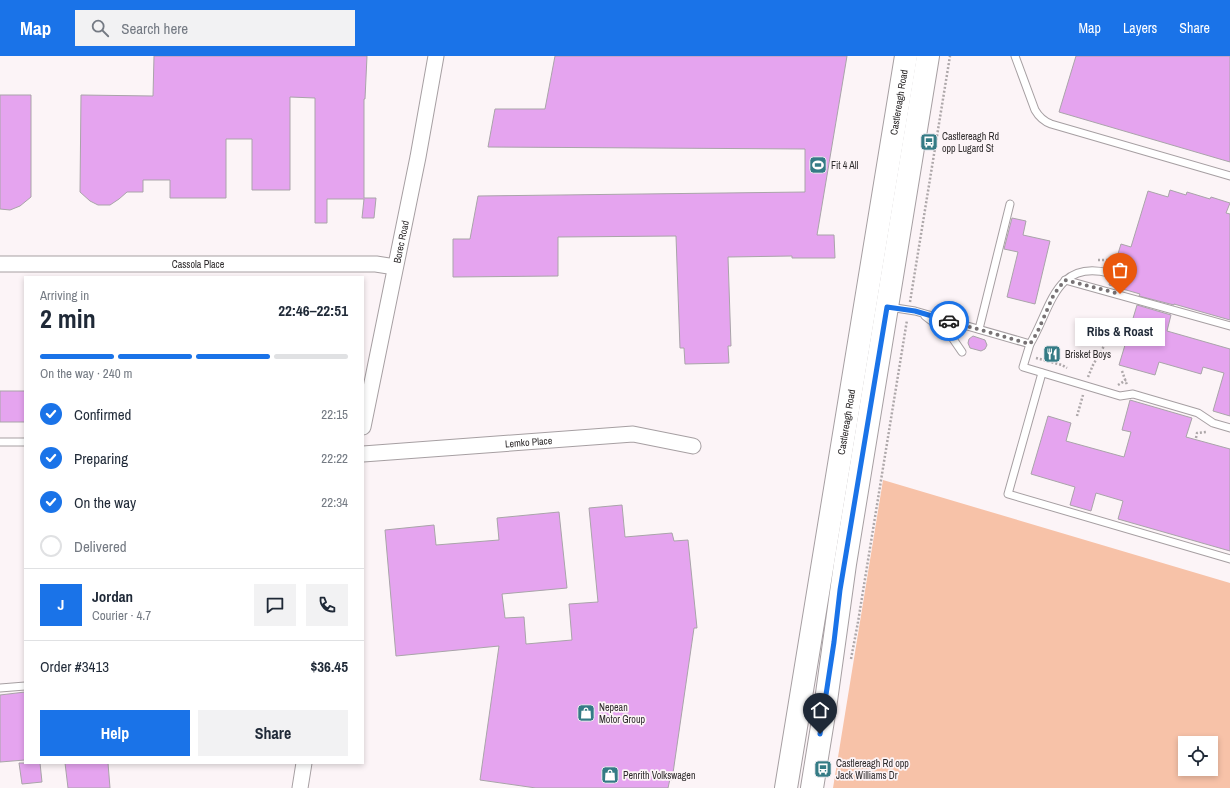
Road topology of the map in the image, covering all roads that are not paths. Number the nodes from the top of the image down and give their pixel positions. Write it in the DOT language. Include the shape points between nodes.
graph roads {
  1 [pos="436,56"];
  2 [pos="906,56"];
  3 [pos="928,56"];
  4 [pos="1015,56"];
  5 [pos="1230,176"];
  6 [pos="1010,204"];
  7 [pos="0,264"];
  8 [pos="395,267"];
  9 [pos="1109,273"];
  10 [pos="1065,280"];
  11 [pos="887,307"];
  12 [pos="922,313"];
  13 [pos="1230,326"];
  14 [pos="979,329"];
  15 [pos="1030,344"];
  16 [pos="962,352"];
  17 [pos="1042,373"];
  18 [pos="364,422"];
  19 [pos="1230,428"];
  20 [pos="0,442"];
  21 [pos="24,442"];
  22 [pos="693,446"];
  23 [pos="364,454"];
  24 [pos="1230,559"];
  25 [pos="24,686"];
  26 [pos="0,688"];
  27 [pos="304,764"];
  28 [pos="300,788"];
  29 [pos="786,788"];
  30 [pos="812,788"];
  1 -- 8 [label="street, Borec Road"];
  2 -- 29 [label="main road, Castlereagh Road"];
  3 -- 11 [label="main road, Castlereagh Road"];
  4 -- 5 [label="lane" via="1035,110 1044,122"];
  6 -- 14 [label="lane"];
  7 -- 8 [label="street, Cassola Place" via="376,264"];
  8 -- 18 [label="street, Borec Road"];
  9 -- 10 [label="lane" via="1087,270"];
  10 -- 13 [label="lane"];
  10 -- 15 [label="lane" via="1054,294"];
  11 -- 12 [label="lane"];
  11 -- 30 [label="main road, Castlereagh Road" via="841,587"];
  12 -- 14 [label="lane"];
  12 -- 16 [label="lane" via="951,336"];
  14 -- 15 [label="lane"];
  15 -- 17 [label="lane" via="1023,367"];
  17 -- 19 [label="lane" via="1120,396 1133,394 1198,413 1213,423"];
  17 -- 24 [label="lane" via="1008,494"];
  20 -- 21 [label="lane"];
  22 -- 23 [label="street, Lemko Place" via="634,434"];
  25 -- 26 [label="lane"];
  27 -- 28 [label="street"];
}
